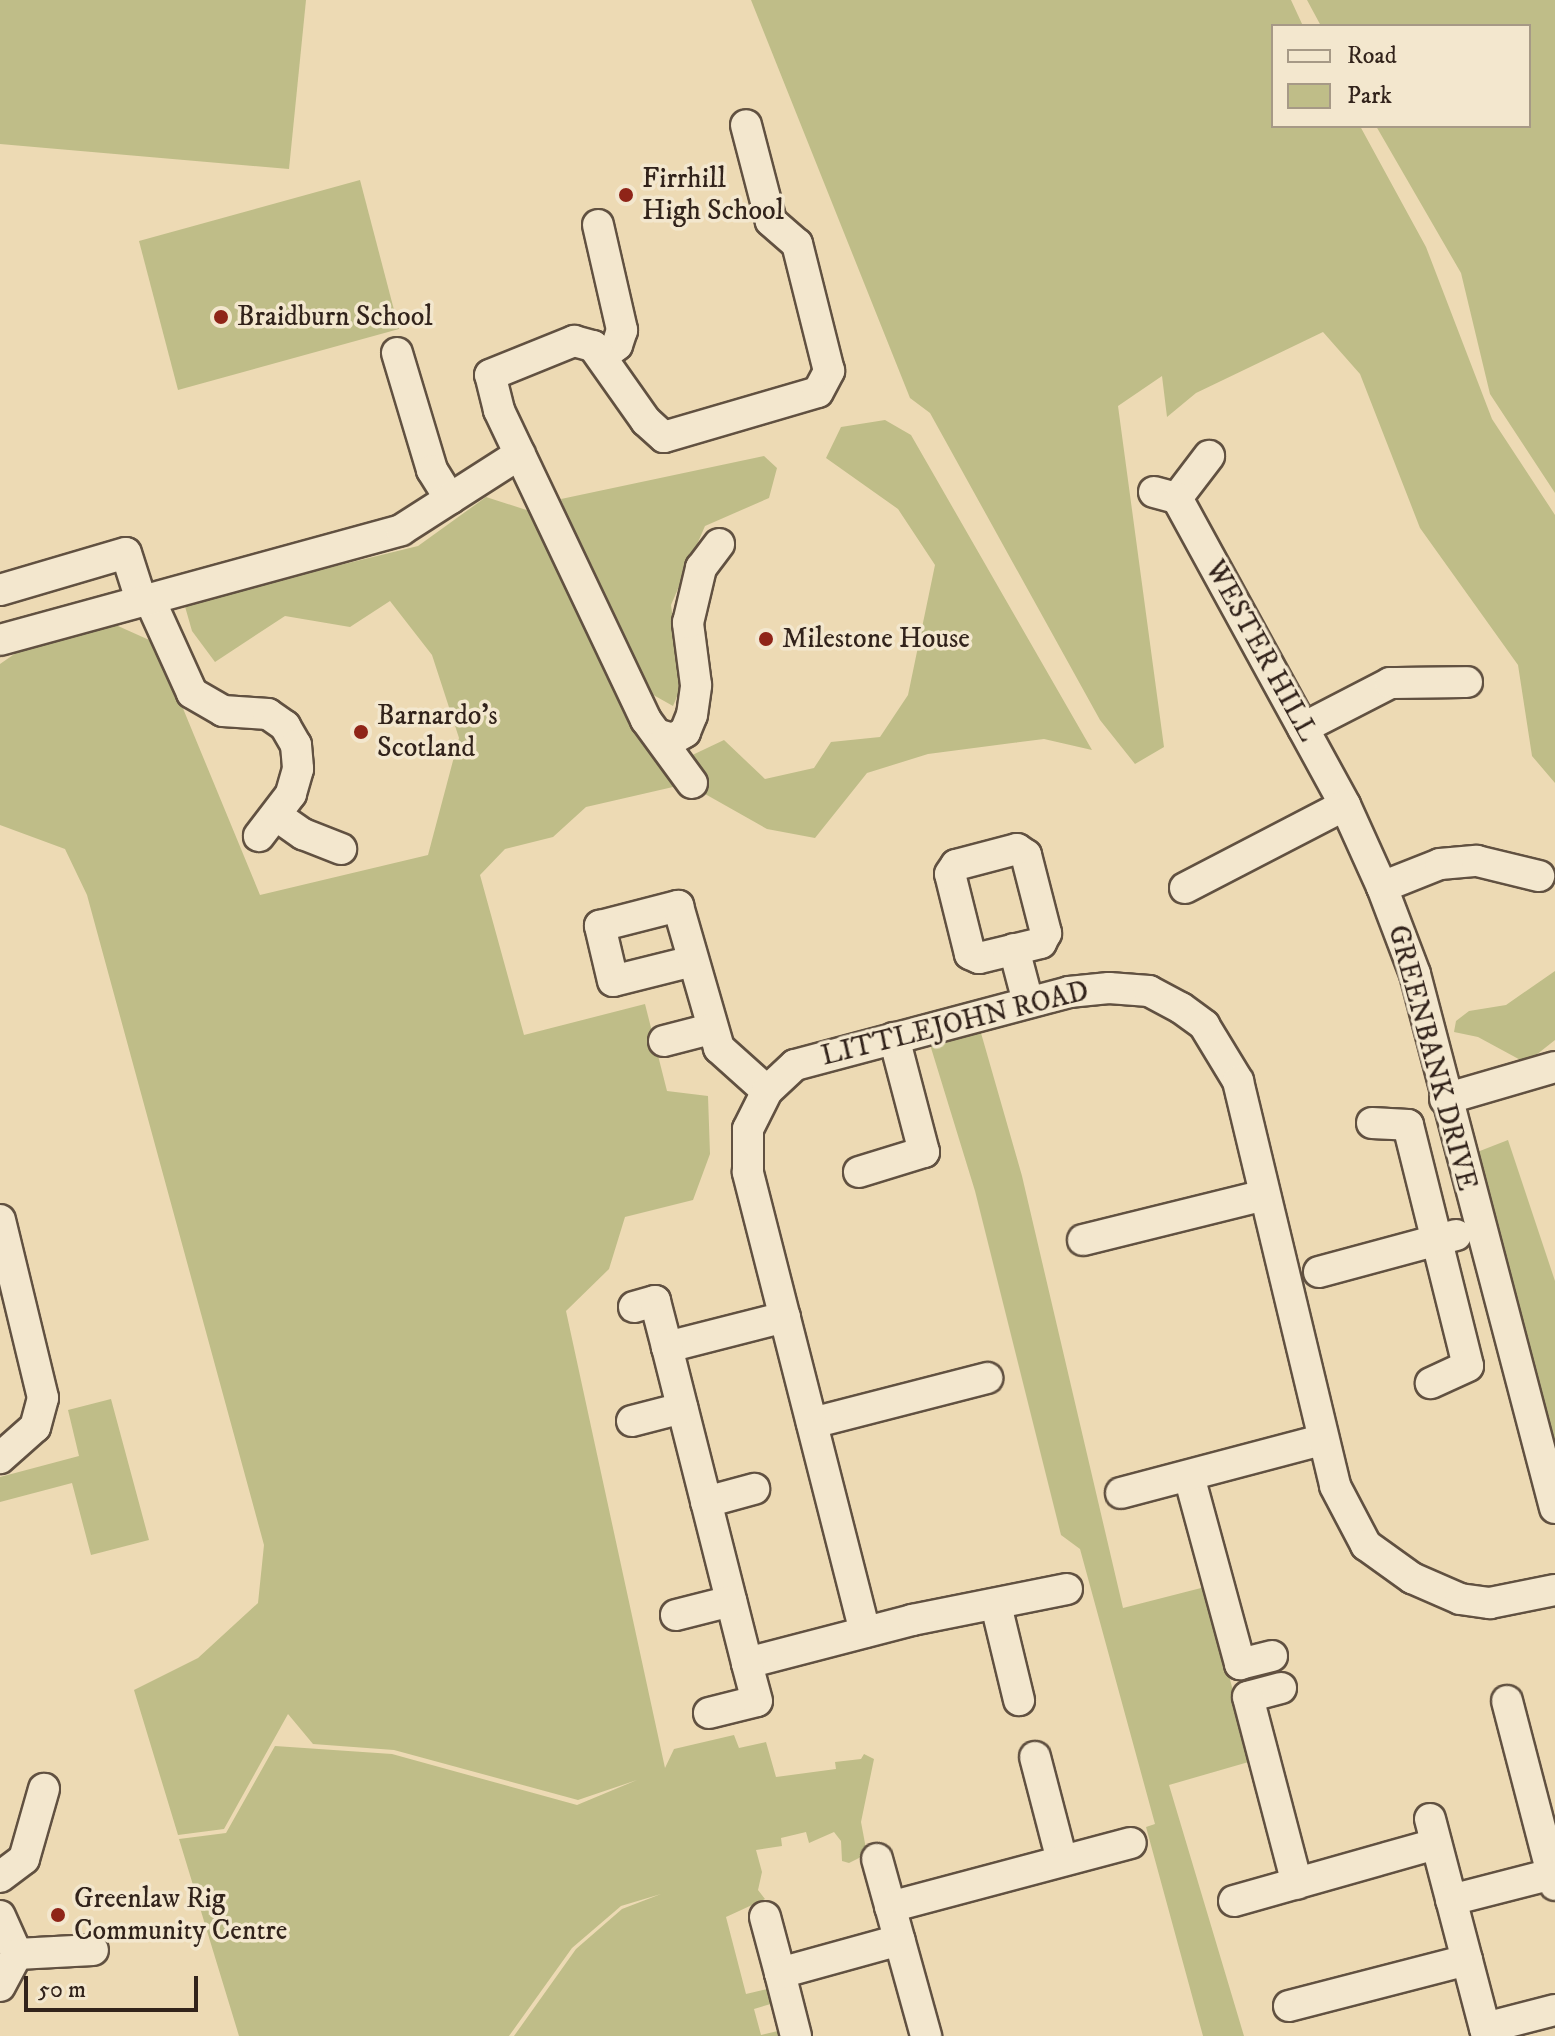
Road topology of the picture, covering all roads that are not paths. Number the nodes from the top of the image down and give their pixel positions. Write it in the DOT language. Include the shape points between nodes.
graph roads {
  1 [pos="746,125"];
  2 [pos="598,225"];
  3 [pos="397,353"];
  4 [pos="603,356"];
  5 [pos="520,454"];
  6 [pos="1209,456"];
  7 [pos="450,499"];
  8 [pos="719,544"];
  9 [pos="0,590"];
  10 [pos="145,599"];
  11 [pos="2,630"];
  12 [pos="1467,682"];
  13 [pos="1303,728"];
  14 [pos="659,735"];
  15 [pos="692,783"];
  16 [pos="1345,805"];
  17 [pos="341,849"];
  18 [pos="1539,876"];
  19 [pos="1382,887"];
  20 [pos="1185,888"];
  21 [pos="1014,949"];
  22 [pos="693,961"];
  23 [pos="1028,1002"];
  24 [pos="710,1029"];
  25 [pos="894,1038"];
  26 [pos="664,1041"];
  27 [pos="1555,1067"];
  28 [pos="767,1091"];
  29 [pos="1445,1099"];
  30 [pos="1372,1123"];
  31 [pos="859,1172"];
  32 [pos="1265,1195"];
  33 [pos="0,1220"];
  34 [pos="1479,1229"];
  35 [pos="1083,1240"];
  36 [pos="1439,1240"];
  37 [pos="1319,1272"];
  38 [pos="634,1307"];
  39 [pos="785,1317"];
  40 [pos="667,1347"];
  41 [pos="987,1378"];
  42 [pos="1431,1383"];
  43 [pos="682,1408"];
  44 [pos="632,1421"];
  45 [pos="812,1423"];
  46 [pos="1322,1440"];
  47 [pos="0,1458"];
  48 [pos="1189,1476"];
  49 [pos="754,1489"];
  50 [pos="1121,1493"];
  51 [pos="706,1502"];
  52 [pos="1555,1508"];
  53 [pos="1067,1589"];
  54 [pos="1555,1590"];
  55 [pos="731,1601"];
  56 [pos="996,1605"];
  57 [pos="676,1615"];
  58 [pos="865,1632"];
  59 [pos="1272,1656"];
  60 [pos="747,1663"];
  61 [pos="1281,1688"];
  62 [pos="1019,1700"];
  63 [pos="1507,1701"];
  64 [pos="709,1713"];
  65 [pos="1035,1757"];
  66 [pos="44,1789"];
  67 [pos="1131,1843"];
  68 [pos="877,1859"];
  69 [pos="1062,1861"];
  70 [pos="0,1877"];
  71 [pos="1554,1880"];
  72 [pos="1297,1884"];
  73 [pos="1451,1900"];
  74 [pos="1234,1901"];
  75 [pos="890,1907"];
  76 [pos="0,1916"];
  77 [pos="765,1917"];
  78 [pos="900,1940"];
  79 [pos="93,1950"];
  80 [pos="17,1954"];
  81 [pos="1467,1960"];
  82 [pos="780,1973"];
  83 [pos="0,1986"];
  84 [pos="1289,2006"];
  85 [pos="1555,2010"];
  86 [pos="1486,2032"];
  87 [pos="796,2036"];
  88 [pos="926,2036"];
  1 -- 4 [label="street" via="771,221 797,244 829,371 818,392 664,437 646,421"];
  2 -- 4 [label="street" via="622,330 617,345"];
  3 -- 7 [label="street" via="432,470"];
  4 -- 5 [label="street" via="593,346 574,341 490,375"];
  5 -- 7 [label="street"];
  5 -- 14 [label="street" via="646,720"];
  6 -- 13 [label="street, WESTER HILL" via="1165,495"];
  7 -- 10 [label="street" via="401,530"];
  8 -- 14 [label="street" via="701,568 688,623 696,685 692,715 685,732 673,739"];
  9 -- 10 [label="street" via="126,553"];
  10 -- 11 [label="street"];
  10 -- 17 [label="street" via="192,693 219,724 268,714 285,726 296,745 298,769 291,794 268,826"];
  12 -- 13 [label="street" via="1390,683"];
  13 -- 16 [label="street, WESTER HILL"];
  14 -- 15 [label="street"];
  16 -- 19 [label="street, WESTER HILL"];
  16 -- 20 [label="street"];
  18 -- 19 [label="street" via="1477,861 1440,864"];
  19 -- 29 [label="street, GREENBANK DRIVE" via="1415,974"];
  21 -- 23 [label="street"];
  22 -- 24 [label="street"];
  23 -- 25 [label="street, LITTLEJOHN ROAD"];
  23 -- 32 [label="street, LITTLEJOHN ROAD" via="1109,988 1149,991 1204,1025 1244,1098"];
  24 -- 26 [label="street"];
  24 -- 28 [label="street" via="733,1065"];
  25 -- 28 [label="street, LITTLEJOHN ROAD" via="795,1065"];
  25 -- 31 [label="street" via="924,1152"];
  27 -- 29 [label="street"];
  28 -- 39 [label="street, LITTLEJOHN ROAD" via="744,1146"];
  29 -- 34 [label="street, GREENBANK DRIVE"];
  30 -- 36 [label="street" via="1408,1125"];
  32 -- 35 [label="street"];
  32 -- 46 [label="street, LITTLEJOHN ROAD"];
  33 -- 47 [label="street" via="43,1398 35,1427"];
  34 -- 36 [label="street, GREENBANK DRIVE"];
  34 -- 52 [label="street, GREENBANK DRIVE"];
  36 -- 37 [label="street, GREENBANK DRIVE"];
  36 -- 42 [label="street" via="1468,1366"];
  38 -- 40 [label="street" via="655,1301"];
  39 -- 40 [label="street"];
  39 -- 45 [label="street, LITTLEJOHN ROAD"];
  40 -- 43 [label="street"];
  41 -- 45 [label="street"];
  43 -- 44 [label="street"];
  43 -- 51 [label="street"];
  45 -- 58 [label="street, LITTLEJOHN ROAD"];
  46 -- 48 [label="street"];
  46 -- 54 [label="street, LITTLEJOHN ROAD" via="1350,1522 1387,1563 1460,1599 1490,1603"];
  48 -- 50 [label="street"];
  48 -- 59 [label="street" via="1240,1664"];
  49 -- 51 [label="street"];
  51 -- 55 [label="street"];
  53 -- 56 [label="street"];
  55 -- 57 [label="street"];
  55 -- 60 [label="street"];
  56 -- 58 [label="street"];
  56 -- 62 [label="street"];
  58 -- 60 [label="street"];
  60 -- 64 [label="street" via="757,1701"];
  61 -- 72 [label="street" via="1248,1697"];
  63 -- 71 [label="street"];
  65 -- 69 [label="street"];
  66 -- 70 [label="street" via="24,1859"];
  67 -- 69 [label="street"];
  68 -- 75 [label="street"];
  69 -- 75 [label="street"];
  71 -- 73 [label="street"];
  72 -- 73 [label="street" via="1433,1832"];
  72 -- 74 [label="street"];
  73 -- 81 [label="street"];
  75 -- 78 [label="street"];
  76 -- 80 [label="street"];
  77 -- 82 [label="street"];
  78 -- 82 [label="street"];
  78 -- 88 [label="street"];
  79 -- 80 [label="street"];
  80 -- 83 [label="street"];
  81 -- 84 [label="street"];
  81 -- 86 [label="street"];
  82 -- 87 [label="street"];
  85 -- 86 [label="street"];
}
